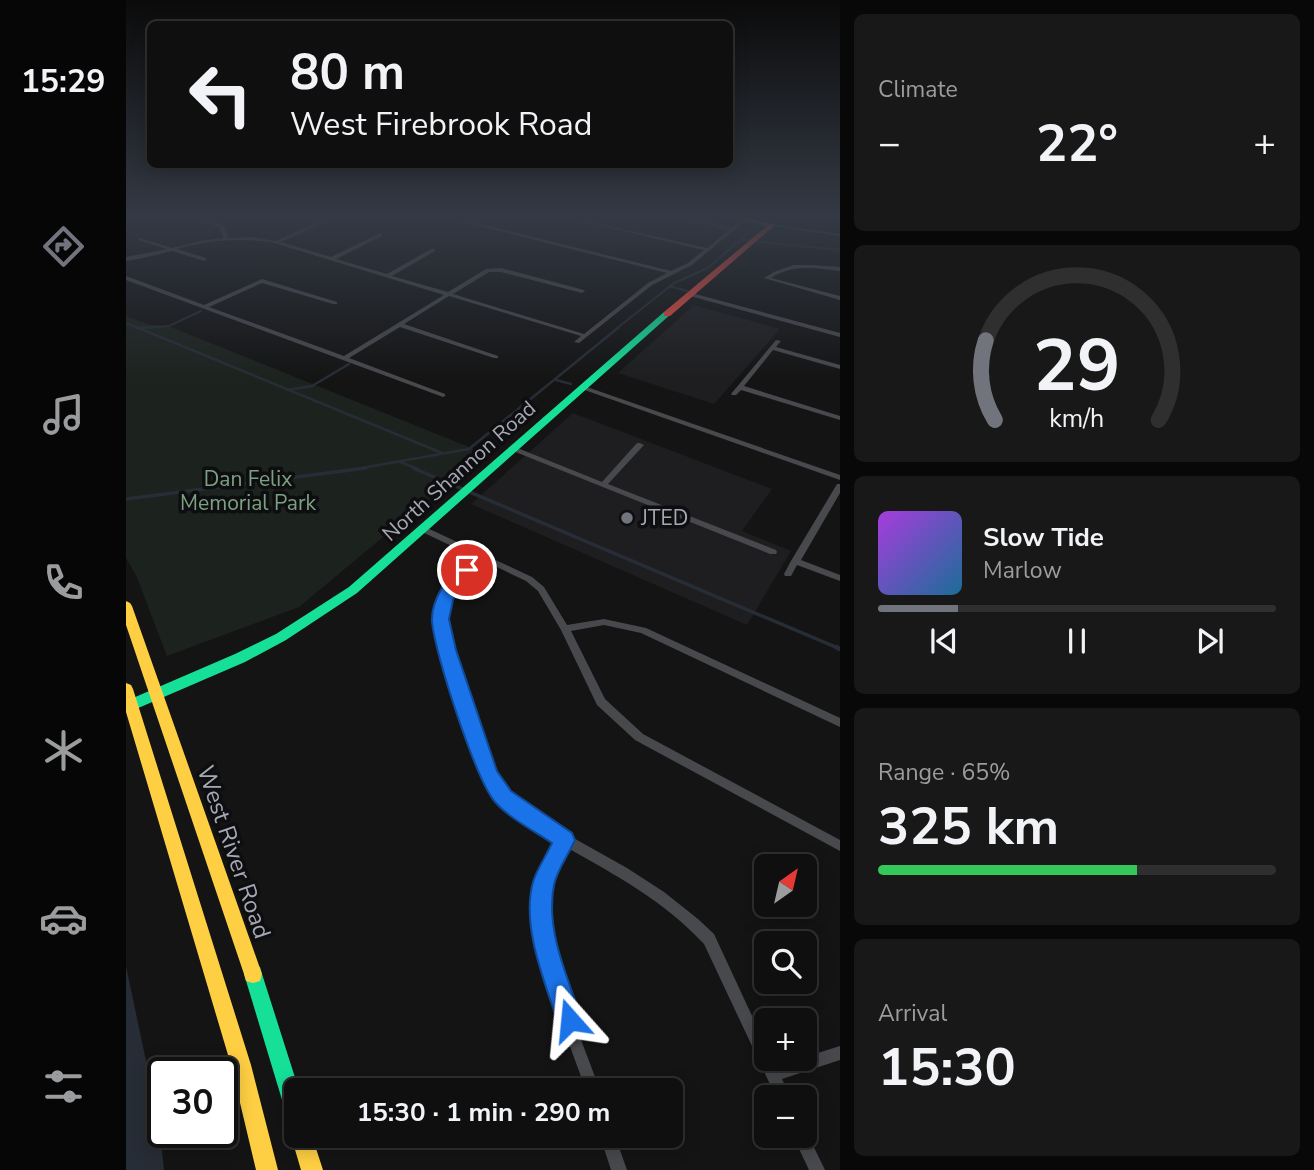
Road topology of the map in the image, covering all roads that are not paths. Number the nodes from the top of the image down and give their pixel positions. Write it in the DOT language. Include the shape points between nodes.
graph roads {
  1 [pos="379,273"];
  2 [pos="391,273"];
  3 [pos="485,273"];
  4 [pos="511,273"];
  5 [pos="672,273"];
  6 [pos="717,273"];
  7 [pos="776,273"];
  8 [pos="387,275"];
  9 [pos="126,278"];
  10 [pos="582,291"];
  11 [pos="449,294"];
  12 [pos="692,295"];
  13 [pos="840,298"];
  14 [pos="335,303"];
  15 [pos="203,307"];
  16 [pos="400,325"];
  17 [pos="840,335"];
  18 [pos="586,336"];
  19 [pos="778,341"];
  20 [pos="577,342"];
  21 [pos="772,348"];
  22 [pos="496,356"];
  23 [pos="344,359"];
  24 [pos="840,367"];
  25 [pos="581,387"];
  26 [pos="443,395"];
  27 [pos="840,418"];
  28 [pos="640,445"];
  29 [pos="512,449"];
  30 [pos="840,478"];
  31 [pos="603,485"];
  32 [pos="840,486"];
  33 [pos="423,529"];
  34 [pos="773,552"];
  35 [pos="481,556"];
  36 [pos="795,561"];
  37 [pos="788,574"];
  38 [pos="840,579"];
  39 [pos="126,606"];
  40 [pos="565,629"];
  41 [pos="126,689"];
  42 [pos="158,694"];
  43 [pos="131,705"];
  44 [pos="840,723"];
  45 [pos="564,840"];
  46 [pos="840,846"];
  47 [pos="840,1053"];
  48 [pos="772,1075"];
  49 [pos="286,1078"];
  50 [pos="589,1078"];
  51 [pos="777,1085"];
  52 [pos="306,1148"];
  53 [pos="612,1148"];
  54 [pos="807,1148"];
  55 [pos="267,1170"];
  56 [pos="312,1170"];
  57 [pos="619,1170"];
  58 [pos="817,1170"];
  1 -- 8 [label="street"];
  2 -- 8 [label="street"];
  3 -- 11 [label="street"];
  4 -- 10 [label="street"];
  5 -- 18 [label="street" via="650,284"];
  6 -- 12 [label="street, North Shannon Road"];
  7 -- 13 [label="street" via="767,278"];
  8 -- 11 [label="street"];
  9 -- 15 [label="street"];
  11 -- 16 [label="street"];
  11 -- 18 [label="street"];
  12 -- 17 [label="street"];
  12 -- 25 [label="street, North Shannon Road"];
  14 -- 15 [label="street" via="260,280"];
  15 -- 23 [label="street"];
  16 -- 22 [label="street"];
  16 -- 23 [label="street"];
  18 -- 20 [label="street"];
  19 -- 21 [label="street"];
  21 -- 24 [label="street"];
  21 -- 27 [label="street" via="736,390"];
  23 -- 26 [label="street"];
  25 -- 29 [label="street, North Shannon Road"];
  25 -- 30 [label="street"];
  28 -- 31 [label="street"];
  29 -- 31 [label="street"];
  29 -- 33 [label="street, North Shannon Road"];
  31 -- 34 [label="street"];
  32 -- 36 [label="street"];
  33 -- 35 [label="street"];
  33 -- 42 [label="street, North Shannon Road" via="353,590 281,637"];
  35 -- 40 [label="street" via="541,589"];
  35 -- 45 [label="street" via="444,600 440,619 447,650 489,775 503,797"];
  36 -- 37 [label="street"];
  36 -- 38 [label="street"];
  39 -- 42 [label="street, West River Road"];
  40 -- 44 [label="street" via="604,622 643,630"];
  40 -- 46 [label="street" via="601,702 639,737"];
  41 -- 43 [label="street"];
  42 -- 43 [label="street, North Shannon Road"];
  42 -- 49 [label="street, West River Road"];
  43 -- 55 [label="street" via="241,1065"];
  45 -- 48 [label="street" via="666,900 696,924 709,939"];
  45 -- 50 [label="street" via="543,884 546,949"];
  47 -- 48 [label="street"];
  48 -- 51 [label="street"];
  52 -- 56 [label="street"];
  53 -- 57 [label="street"];
  54 -- 58 [label="street"];
}
